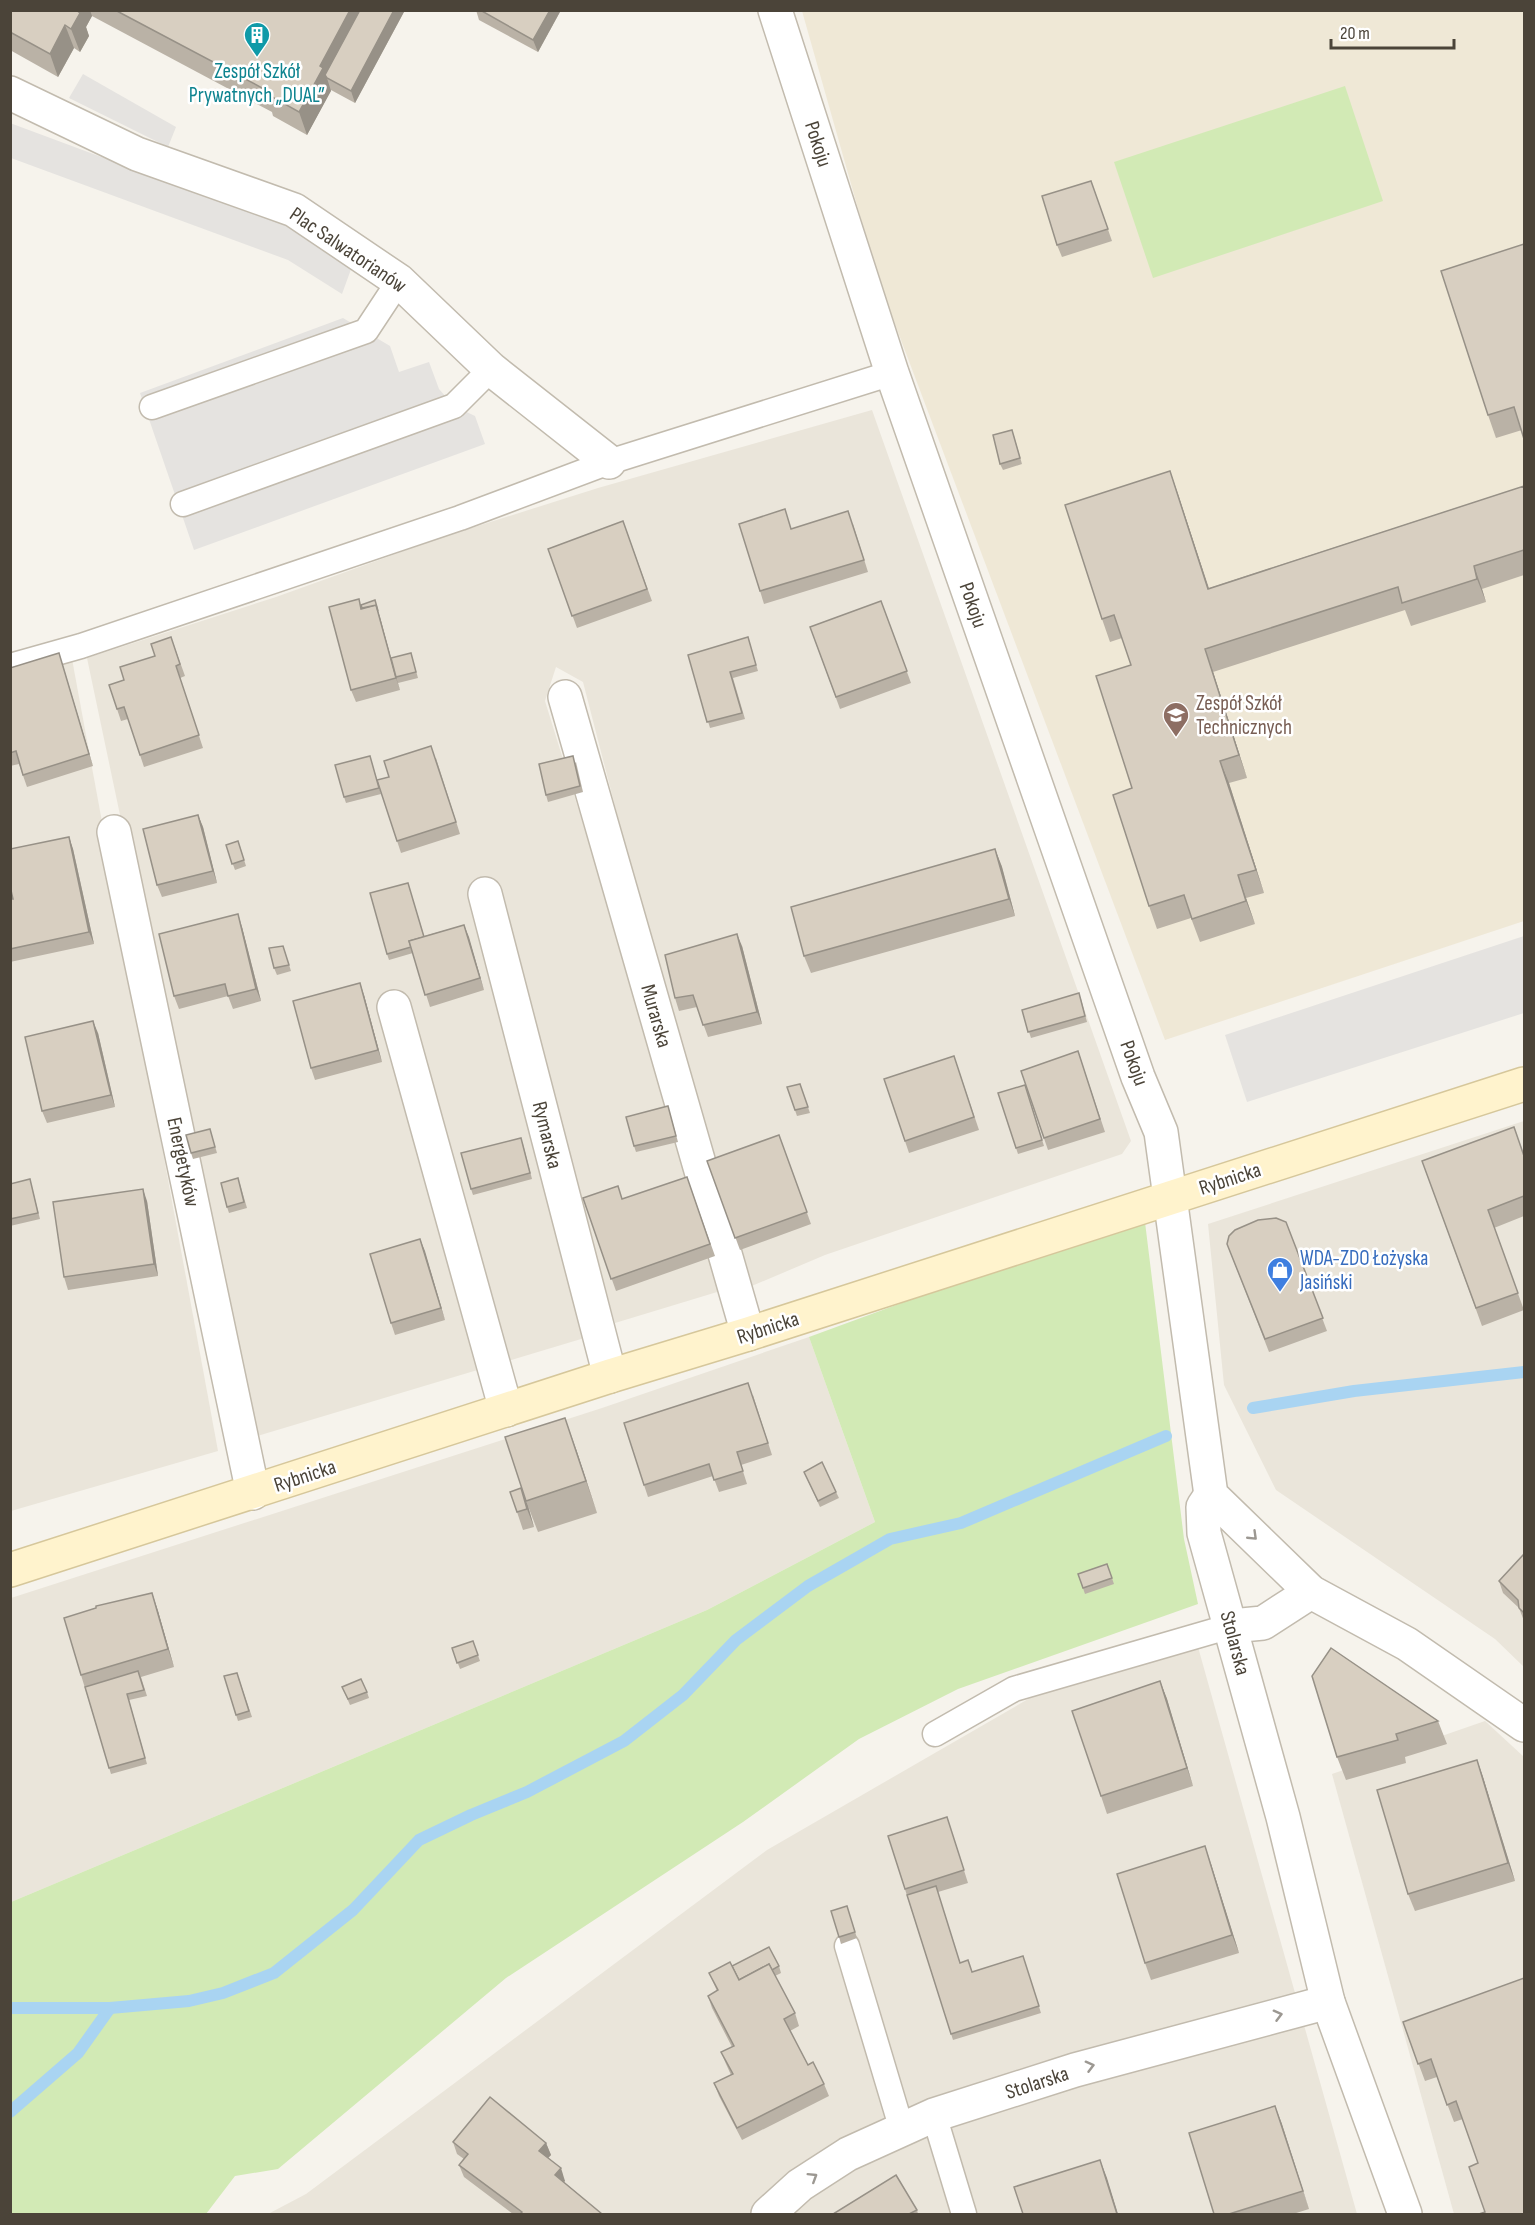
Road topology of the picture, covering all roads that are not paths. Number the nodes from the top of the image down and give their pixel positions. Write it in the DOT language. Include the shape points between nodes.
graph roads {
  1 [pos="775,10"];
  2 [pos="10,93"];
  3 [pos="399,281"];
  4 [pos="491,369"];
  5 [pos="892,373"];
  6 [pos="152,407"];
  7 [pos="609,462"];
  8 [pos="183,504"];
  9 [pos="10,666"];
  10 [pos="565,696"];
  11 [pos="114,832"];
  12 [pos="484,894"];
  13 [pos="394,1007"];
  14 [pos="1524,1084"];
  15 [pos="1169,1198"];
  16 [pos="748,1334"];
  17 [pos="610,1376"];
  18 [pos="506,1410"];
  19 [pos="253,1493"];
  20 [pos="1211,1495"];
  21 [pos="10,1570"];
  22 [pos="1311,1592"];
  23 [pos="1231,1626"];
  24 [pos="1524,1725"];
  25 [pos="935,1734"];
  26 [pos="847,1946"];
  27 [pos="1328,2002"];
  28 [pos="934,2115"];
  29 [pos="902,2130"];
  30 [pos="768,2214"];
  31 [pos="964,2214"];
  32 [pos="1405,2214"];
  1 -- 5 [label="street, Pokoju"];
  2 -- 3 [label="street, Plac Salwatorianów" via="137,154 294,210"];
  3 -- 4 [label="street, Plac Salwatorianów"];
  3 -- 6 [label="lane" via="366,332"];
  4 -- 7 [label="street, Plac Salwatorianów"];
  4 -- 8 [label="lane" via="454,406"];
  5 -- 7 [label="lane"];
  5 -- 15 [label="street, Pokoju" via="1138,1077 1161,1132"];
  7 -- 9 [label="lane" via="460,518 81,646"];
  10 -- 16 [label="street, Murarska"];
  11 -- 19 [label="street, Energetyków"];
  12 -- 17 [label="street, Rymarska"];
  13 -- 18 [label="street"];
  14 -- 15 [label="street, Rybnicka"];
  15 -- 16 [label="street, Rybnicka"];
  15 -- 20 [label="street, Stolarska"];
  16 -- 17 [label="street, Rybnicka"];
  17 -- 18 [label="street, Rybnicka"];
  18 -- 19 [label="street, Rybnicka"];
  19 -- 21 [label="street, Rybnicka"];
  20 -- 22 [label="street, one-way"];
  20 -- 23 [label="street, Stolarska" via="1203,1507 1204,1533"];
  22 -- 23 [label="street" via="1263,1623"];
  22 -- 24 [label="street" via="1407,1644"];
  23 -- 25 [label="lane" via="1014,1689"];
  23 -- 27 [label="street, Stolarska"];
  26 -- 29 [label="lane"];
  28 -- 27 [label="street, Stolarska, one-way" via="1076,2070"];
  27 -- 32 [label="street, Stolarska"];
  28 -- 29 [label="street, Stolarska"];
  28 -- 31 [label="lane"];
  30 -- 29 [label="street, Stolarska, one-way" via="819,2172"];
}
